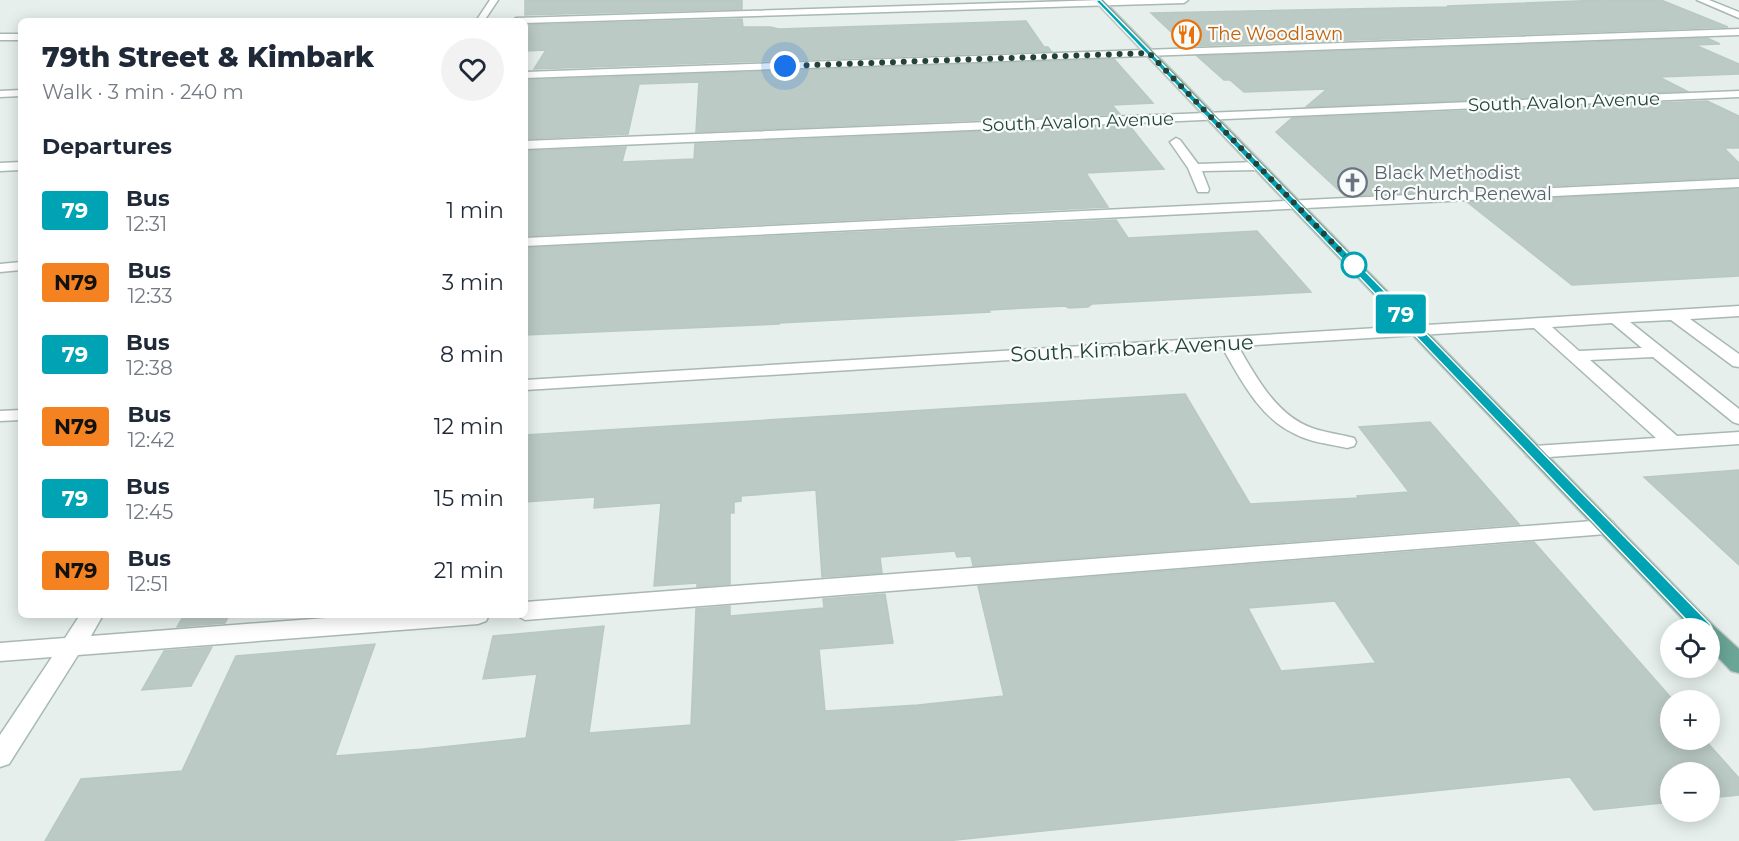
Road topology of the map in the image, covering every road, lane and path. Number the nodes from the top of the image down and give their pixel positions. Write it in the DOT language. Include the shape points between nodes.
graph roads {
  1 [pos="494,0"];
  2 [pos="1184,0"];
  3 [pos="1701,0"];
  4 [pos="1099,1"];
  5 [pos="1739,15"];
  6 [pos="482,18"];
  7 [pos="528,20"];
  8 [pos="1739,32"];
  9 [pos="0,37"];
  10 [pos="18,37"];
  11 [pos="1149,53"];
  12 [pos="528,75"];
  13 [pos="18,93"];
  14 [pos="0,94"];
  15 [pos="1739,94"];
  16 [pos="1210,116"];
  17 [pos="1176,142"];
  18 [pos="528,145"];
  19 [pos="18,166"];
  20 [pos="1257,166"];
  21 [pos="0,167"];
  22 [pos="1194,168"];
  23 [pos="1739,183"];
  24 [pos="1203,189"];
  25 [pos="1295,204"];
  26 [pos="528,242"];
  27 [pos="0,267"];
  28 [pos="18,267"];
  29 [pos="1739,311"];
  30 [pos="1676,315"];
  31 [pos="1616,319"];
  32 [pos="1538,323"];
  33 [pos="1417,331"];
  34 [pos="1227,342"];
  35 [pos="1658,352"];
  36 [pos="1575,356"];
  37 [pos="1739,362"];
  38 [pos="528,385"];
  39 [pos="18,415"];
  40 [pos="0,416"];
  41 [pos="1739,418"];
  42 [pos="1739,438"];
  43 [pos="1347,441"];
  44 [pos="1673,443"];
  45 [pos="1534,452"];
  46 [pos="1606,527"];
  47 [pos="528,611"];
  48 [pos="90,618"];
  49 [pos="440,618"];
  50 [pos="1694,618"];
  51 [pos="1720,644"];
  52 [pos="71,647"];
  53 [pos="0,652"];
  54 [pos="1739,664"];
  55 [pos="0,756"];
  1 -- 6 [label="street"];
  2 -- 4 [label="street"];
  3 -- 5 [label="street"];
  4 -- 7 [label="street" via="804,6"];
  4 -- 11 [label="main road"];
  8 -- 11 [label="street"];
  9 -- 10 [label="street"];
  11 -- 12 [label="street"];
  11 -- 16 [label="main road"];
  13 -- 14 [label="street"];
  15 -- 16 [label="street, South Avalon Avenue"];
  16 -- 18 [label="street, South Avalon Avenue"];
  16 -- 20 [label="main road"];
  17 -- 22 [label="street"];
  19 -- 21 [label="street"];
  20 -- 22 [label="street"];
  20 -- 25 [label="main road"];
  22 -- 24 [label="street"];
  23 -- 25 [label="street"];
  25 -- 26 [label="street"];
  25 -- 33 [label="main road"];
  27 -- 28 [label="street"];
  29 -- 30 [label="street, South Kimbark Avenue"];
  30 -- 31 [label="street, South Kimbark Avenue"];
  30 -- 37 [label="street"];
  31 -- 32 [label="street, South Kimbark Avenue"];
  31 -- 35 [label="street"];
  32 -- 33 [label="street, South Kimbark Avenue"];
  32 -- 36 [label="street"];
  33 -- 34 [label="street, South Kimbark Avenue"];
  33 -- 45 [label="main road"];
  34 -- 38 [label="street, South Kimbark Avenue"];
  34 -- 43 [label="street" via="1254,388 1294,427"];
  35 -- 36 [label="street"];
  35 -- 41 [label="street"];
  36 -- 44 [label="street"];
  39 -- 40 [label="street"];
  42 -- 44 [label="street"];
  44 -- 45 [label="street"];
  45 -- 46 [label="main road"];
  46 -- 47 [label="street"];
  46 -- 50 [label="main road"];
  48 -- 52 [label="street"];
  49 -- 52 [label="street"];
  51 -- 54 [label="main road"];
  52 -- 53 [label="street"];
  52 -- 55 [label="street"];
}
